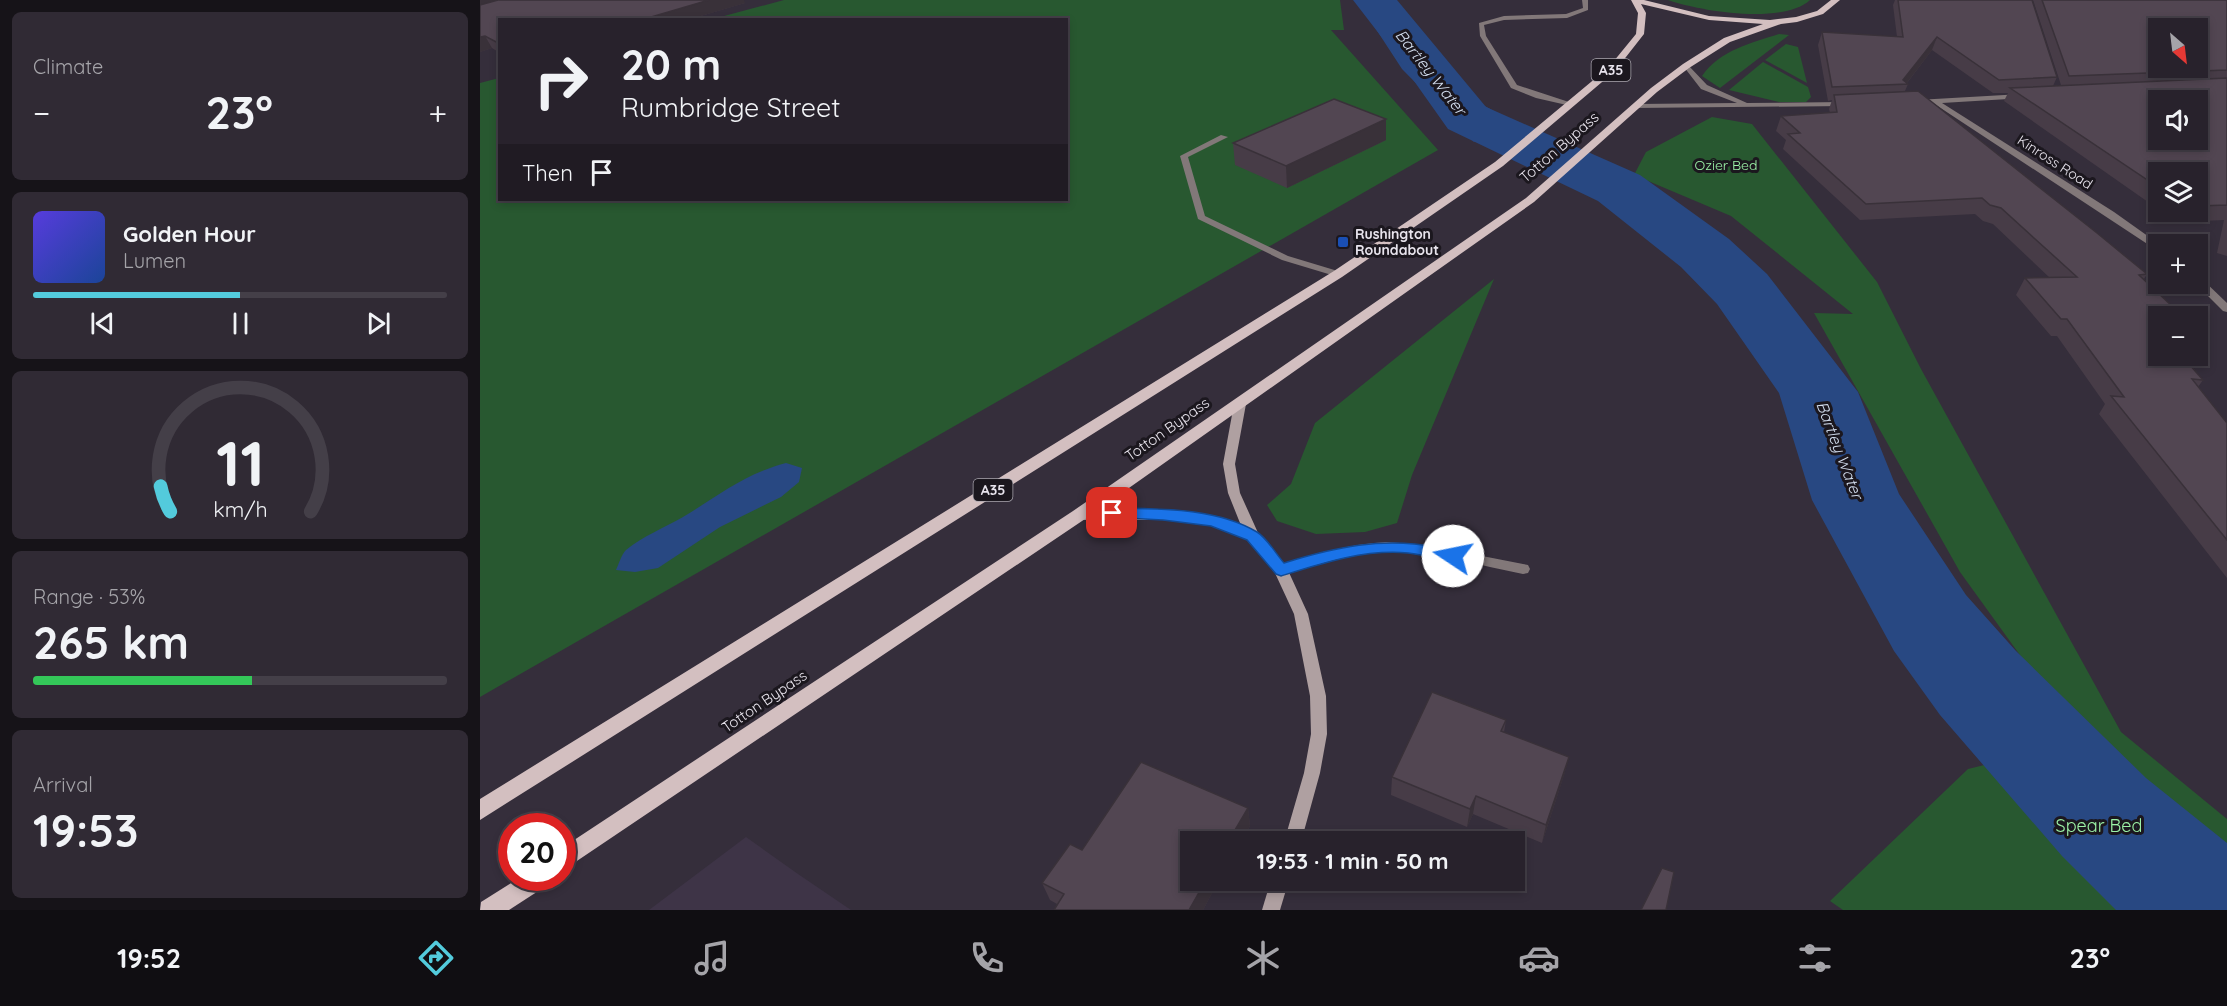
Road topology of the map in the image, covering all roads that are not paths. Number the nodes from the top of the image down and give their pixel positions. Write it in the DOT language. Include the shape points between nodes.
graph roads {
  1 [pos="1585,0"];
  2 [pos="1635,0"];
  3 [pos="1836,0"];
  4 [pos="1783,20"];
  5 [pos="1686,66"];
  6 [pos="2029,96"];
  7 [pos="1934,101"];
  8 [pos="1903,102"];
  9 [pos="1571,104"];
  10 [pos="1855,104"];
  11 [pos="1637,106"];
  12 [pos="1752,106"];
  13 [pos="1224,137"];
  14 [pos="2148,241"];
  15 [pos="1338,274"];
  16 [pos="2208,290"];
  17 [pos="2227,309"];
  18 [pos="1240,404"];
  19 [pos="1079,515"];
  20 [pos="1253,537"];
  21 [pos="1523,569"];
  22 [pos="1281,570"];
  23 [pos="480,810"];
  24 [pos="1295,831"];
  25 [pos="576,852"];
  26 [pos="518,891"];
  27 [pos="1277,891"];
  28 [pos="489,910"];
  29 [pos="1271,910"];
  1 -- 9 [label="street" via="1586,9 1579,13 1552,18 1504,18 1481,24 1483,36 1514,86"];
  2 -- 4 [label="main road" via="1719,20"];
  2 -- 9 [label="main road, Totton Bypass / A35" via="1642,13 1640,34 1612,69"];
  3 -- 4 [label="main road" via="1830,8 1811,16"];
  4 -- 5 [label="main road, Totton Bypass" via="1727,40"];
  5 -- 11 [label="main road, Totton Bypass"];
  5 -- 12 [label="street" via="1704,87"];
  6 -- 7 [label="street"];
  7 -- 8 [label="street"];
  7 -- 14 [label="street, Kinross Road"];
  9 -- 15 [label="main road, Totton Bypass / A35" via="1502,162"];
  10 -- 12 [label="street"];
  11 -- 12 [label="street"];
  11 -- 18 [label="main road, Totton Bypass" via="1539,192"];
  13 -- 15 [label="street" via="1184,156 1200,217 1285,258"];
  15 -- 23 [label="main road, Totton Bypass / A35"];
  16 -- 17 [label="street"];
  18 -- 19 [label="main road, Totton Bypass"];
  18 -- 20 [label="main road" via="1229,464 1234,493"];
  19 -- 20 [label="main road" via="1163,514 1213,521"];
  19 -- 25 [label="main road, Totton Bypass"];
  20 -- 22 [label="main road"];
  21 -- 22 [label="street" via="1407,548 1368,548"];
  22 -- 24 [label="main road" via="1301,614 1318,696 1319,734"];
  26 -- 28 [label="main road"];
  27 -- 29 [label="main road"];
}
